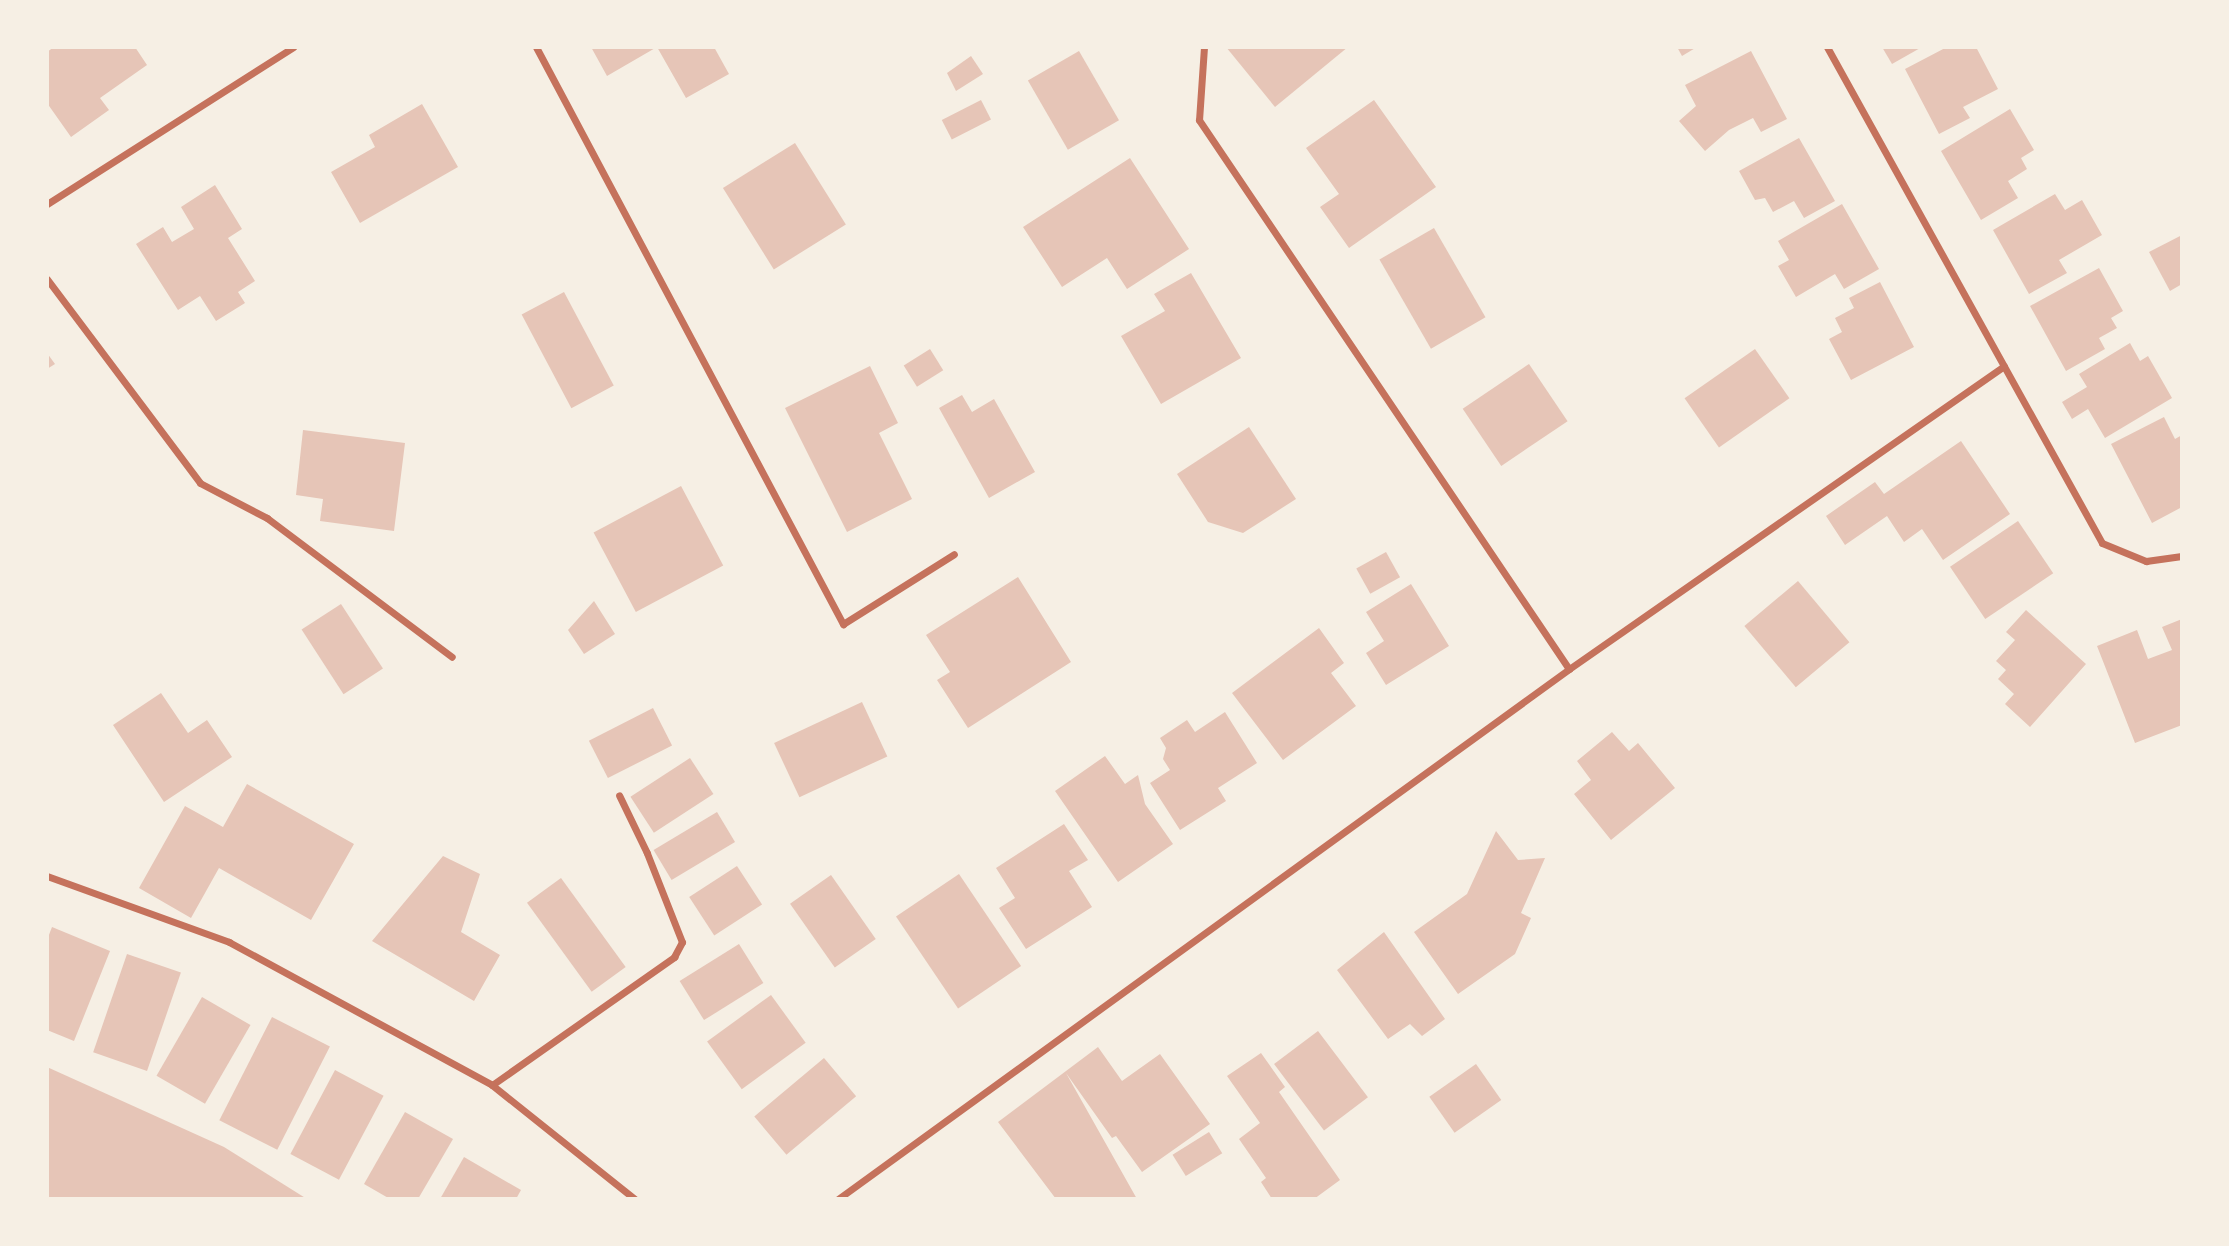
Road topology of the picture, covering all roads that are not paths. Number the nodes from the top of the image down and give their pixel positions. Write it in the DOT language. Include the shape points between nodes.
graph roads {
  1 [pos="293,47"];
  2 [pos="536,47"];
  3 [pos="1204,47"];
  4 [pos="1827,47"];
  5 [pos="47,204"];
  6 [pos="47,279"];
  7 [pos="2004,366"];
  8 [pos="954,554"];
  9 [pos="2182,556"];
  10 [pos="452,657"];
  11 [pos="1569,669"];
  12 [pos="619,795"];
  13 [pos="47,876"];
  14 [pos="492,1085"];
  15 [pos="635,1199"];
  16 [pos="838,1199"];
  1 -- 5 [label="street"];
  2 -- 8 [label="street" via="843,624"];
  3 -- 11 [label="street" via="1199,120"];
  4 -- 7 [label="street"];
  6 -- 10 [label="street" via="200,482 267,518"];
  7 -- 9 [label="street" via="2102,543 2146,561"];
  7 -- 11 [label="street"];
  11 -- 16 [label="street"];
  12 -- 14 [label="street" via="682,942 674,957"];
  13 -- 14 [label="street" via="229,942"];
  14 -- 15 [label="street"];
}
